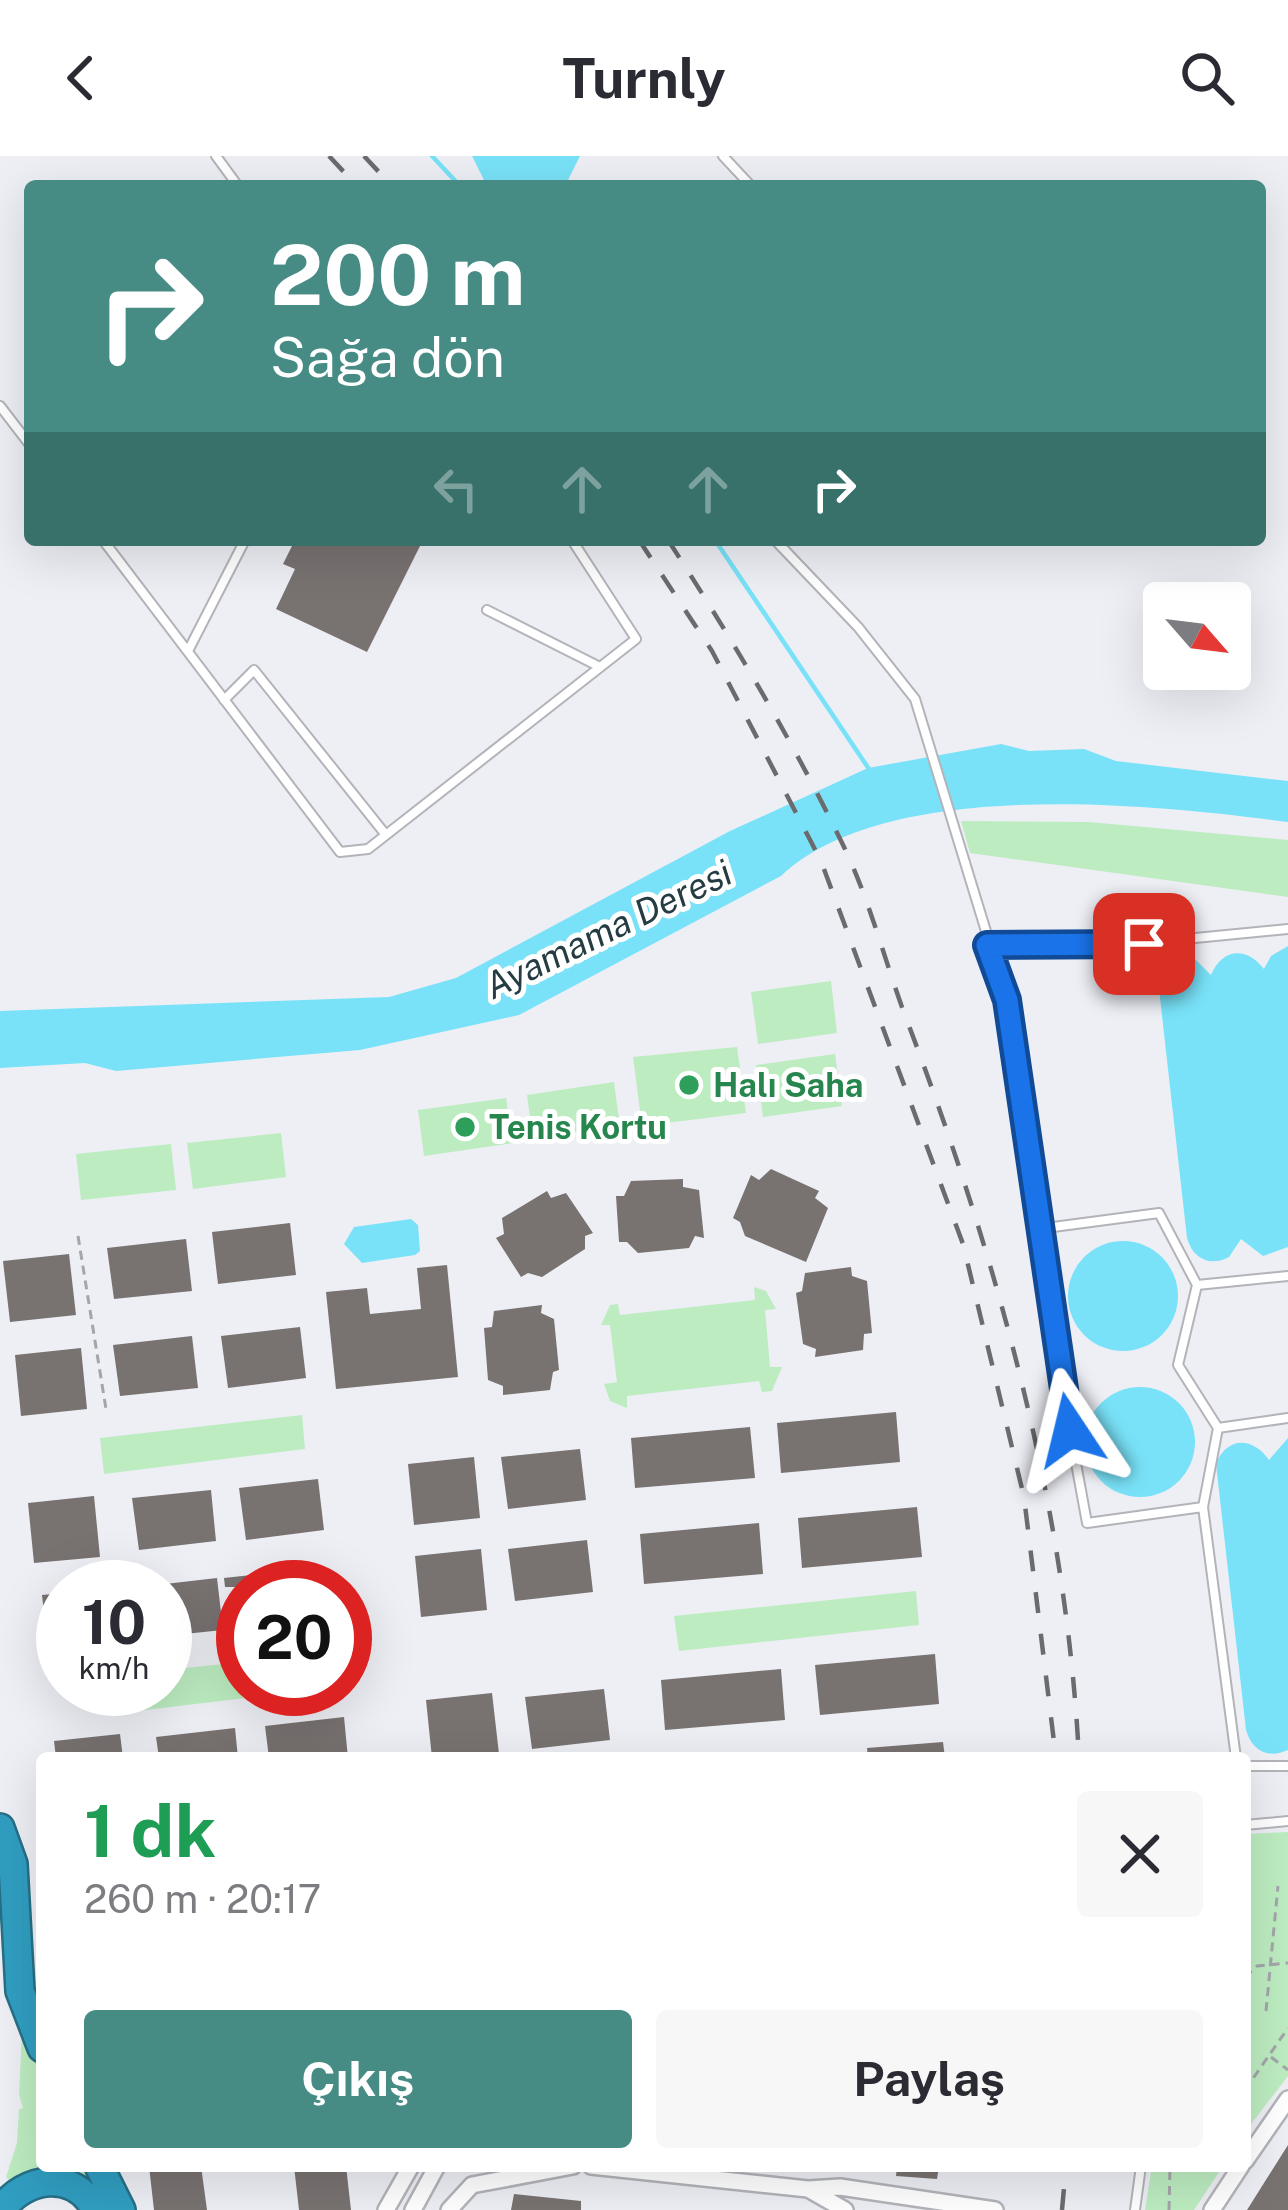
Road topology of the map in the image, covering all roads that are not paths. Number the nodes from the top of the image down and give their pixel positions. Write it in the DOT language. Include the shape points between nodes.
graph roads {
  1 [pos="723,156"];
  2 [pos="746,180"];
  3 [pos="0,406"];
  4 [pos="24,437"];
  5 [pos="108,546"];
  6 [pos="242,546"];
  7 [pos="576,546"];
  8 [pos="781,546"];
  9 [pos="487,610"];
  10 [pos="188,652"];
  11 [pos="600,667"];
  12 [pos="224,700"];
  13 [pos="386,835"];
  14 [pos="1288,929"];
  15 [pos="987,945"];
  16 [pos="1039,1228"];
  17 [pos="1288,1276"];
  18 [pos="1197,1286"];
  19 [pos="1288,1418"];
  20 [pos="1218,1428"];
  21 [pos="1203,1507"];
  22 [pos="1235,1752"];
  23 [pos="1251,1766"];
  24 [pos="1288,1766"];
  25 [pos="1288,1821"];
  26 [pos="1251,1824"];
  27 [pos="0,1828"];
  28 [pos="36,2032"];
  29 [pos="1288,2099"];
  30 [pos="1251,2152"];
  31 [pos="102,2172"];
  32 [pos="408,2172"];
  33 [pos="434,2172"];
  34 [pos="541,2172"];
  35 [pos="648,2172"];
  36 [pos="1140,2172"];
  37 [pos="1237,2172"];
  38 [pos="808,2189"];
  39 [pos="1,2210"];
  40 [pos="96,2210"];
  41 [pos="121,2210"];
  42 [pos="386,2210"];
  43 [pos="412,2210"];
  44 [pos="449,2210"];
  45 [pos="845,2210"];
  46 [pos="995,2210"];
  47 [pos="1135,2210"];
  48 [pos="1212,2210"];
  1 -- 2 [label="lane"];
  3 -- 4 [label="lane"];
  5 -- 10 [label="lane"];
  6 -- 10 [label="lane"];
  7 -- 11 [label="lane" via="636,639"];
  8 -- 15 [label="lane" via="915,700"];
  9 -- 11 [label="lane"];
  10 -- 12 [label="lane"];
  11 -- 13 [label="lane"];
  12 -- 13 [label="lane" via="340,852 368,849"];
  12 -- 13 [label="lane" via="254,670"];
  14 -- 15 [label="lane" via="1144,944"];
  15 -- 16 [label="lane" via="1007,1000"];
  16 -- 18 [label="lane" via="1159,1213"];
  16 -- 21 [label="lane" via="1087,1522"];
  17 -- 18 [label="lane"];
  18 -- 20 [label="lane" via="1178,1365"];
  19 -- 20 [label="lane"];
  20 -- 21 [label="lane"];
  21 -- 22 [label="lane"];
  23 -- 24 [label="lane"];
  25 -- 26 [label="lane"];
  27 -- 28 [label="highway" via="13,1864 20,1991"];
  29 -- 30 [label="street"];
  31 -- 41 [label="highway"];
  32 -- 42 [label="street"];
  33 -- 43 [label="street"];
  34 -- 44 [label="street" via="472,2185"];
  35 -- 38 [label="street"];
  36 -- 47 [label="lane"];
  37 -- 48 [label="street"];
  38 -- 45 [label="street"];
  38 -- 46 [label="street"];
  39 -- 40 [label="highway" via="28,2185 50,2181 76,2187"];
}
